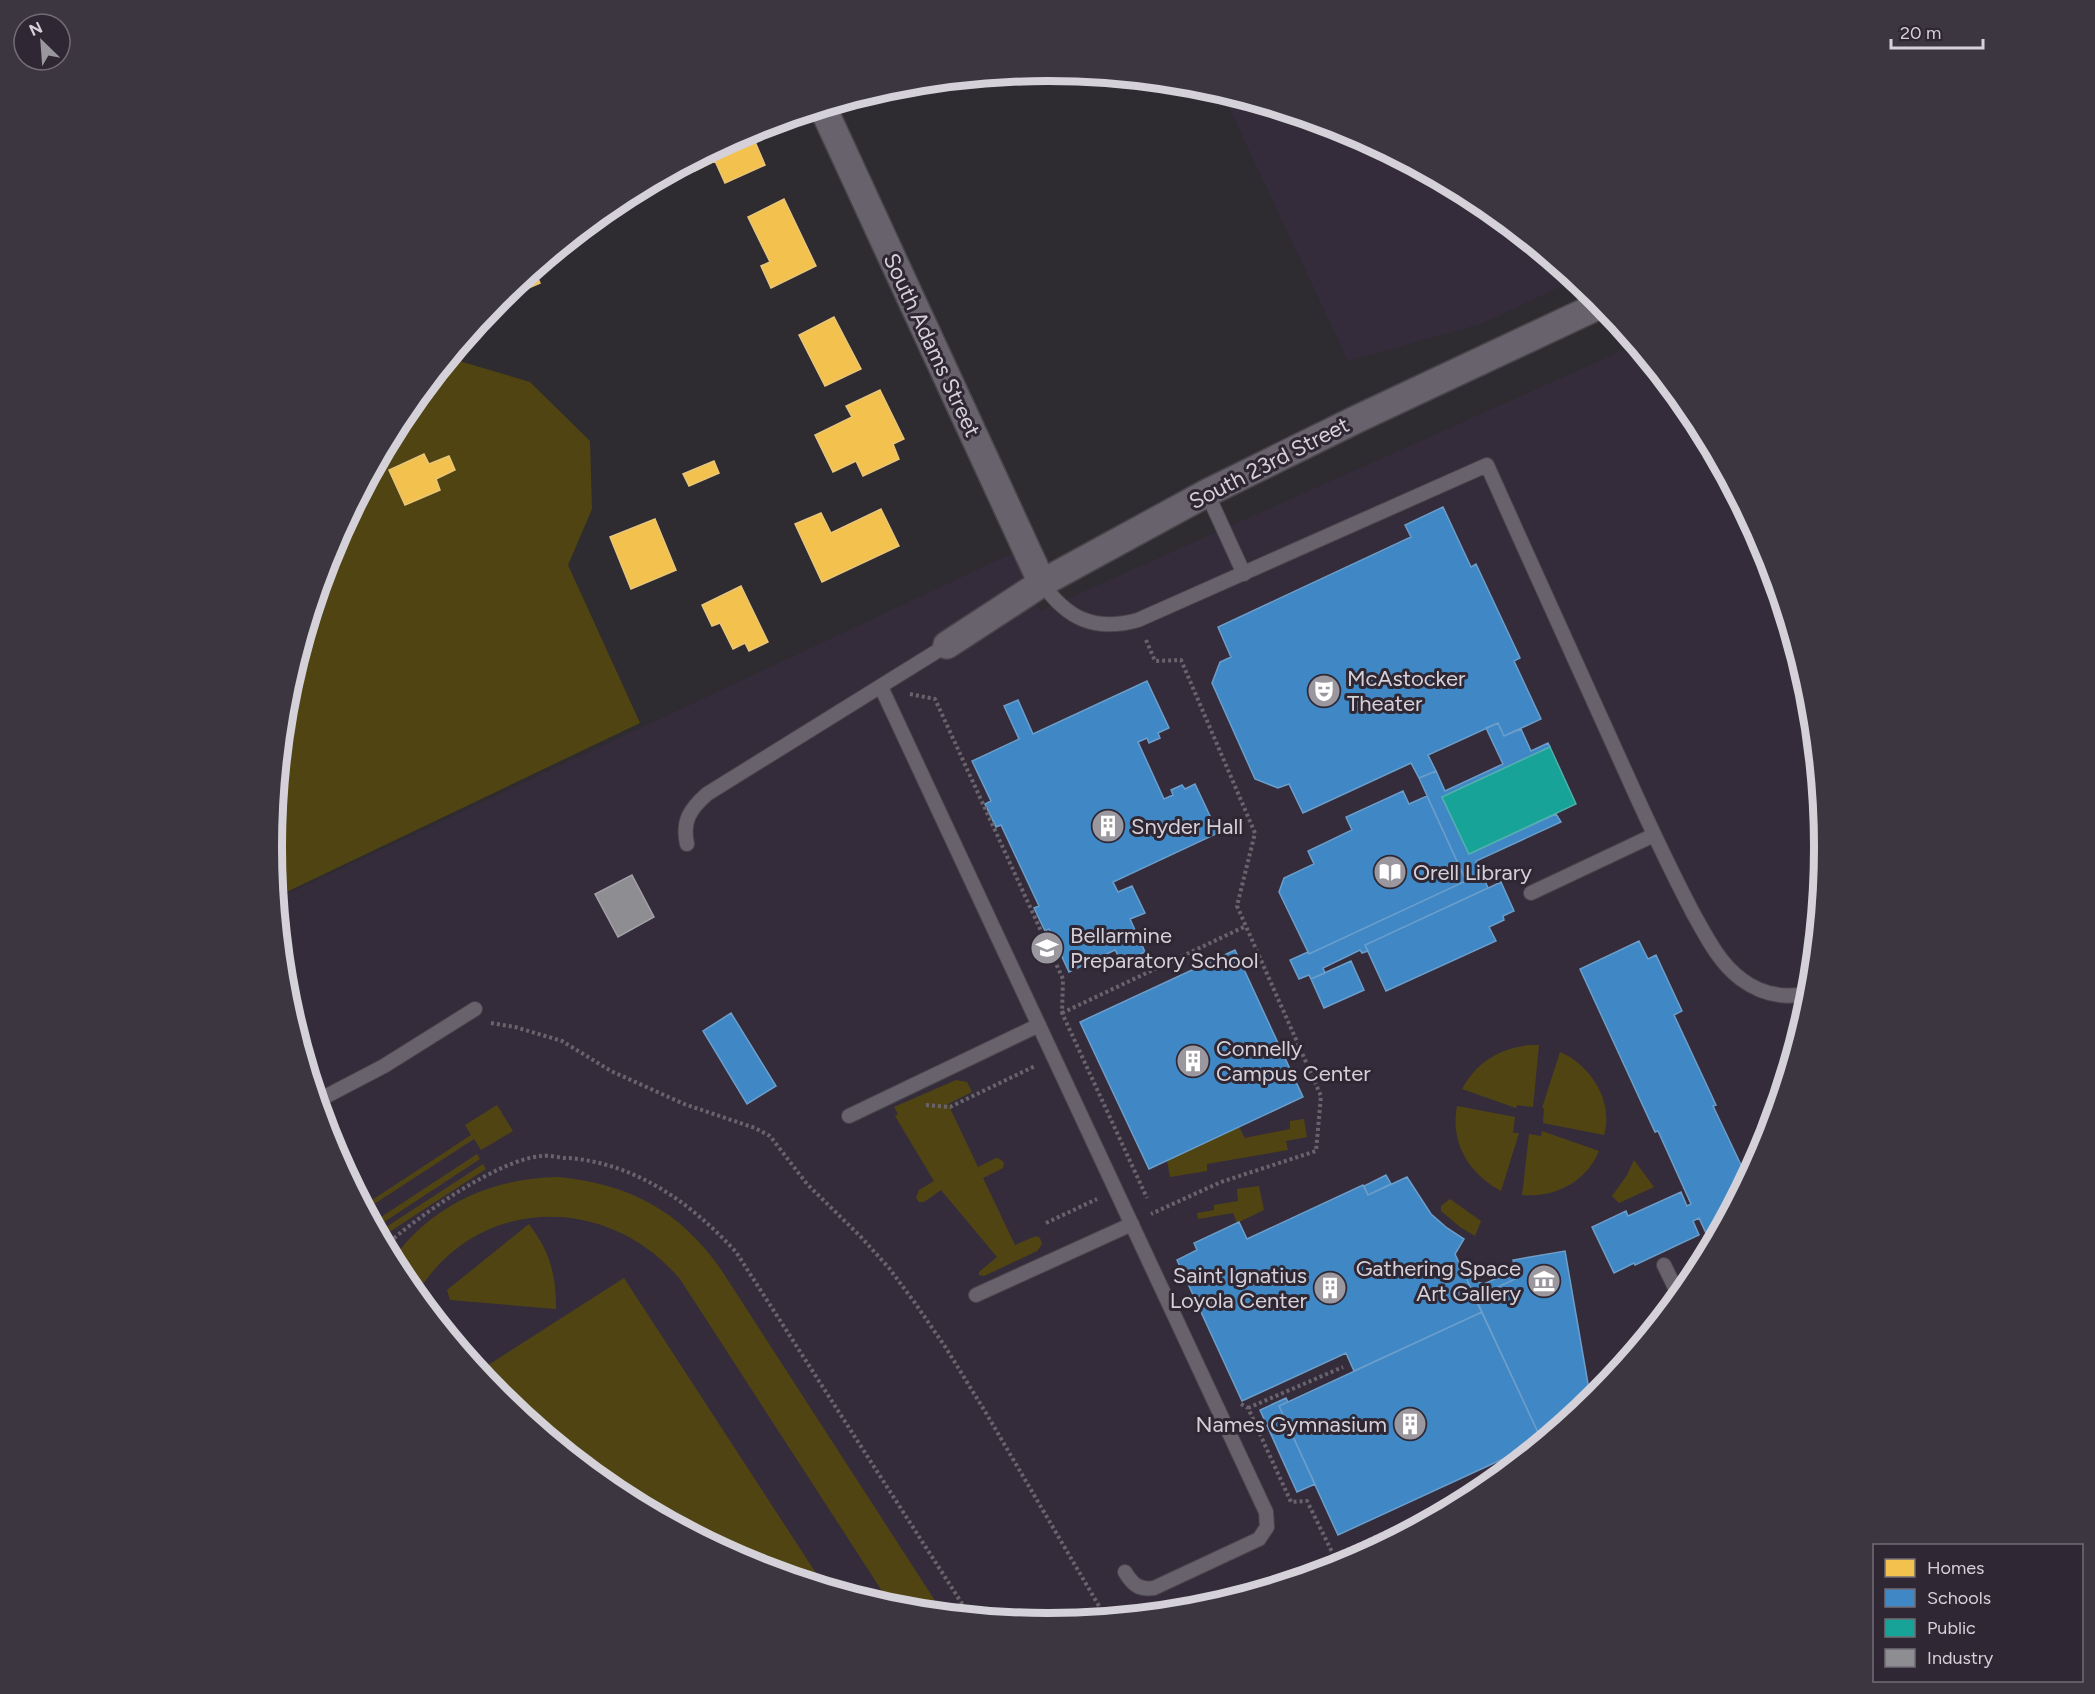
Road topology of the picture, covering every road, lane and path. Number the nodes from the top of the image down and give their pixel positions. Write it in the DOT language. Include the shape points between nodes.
graph roads {
  1 [pos="826,114"];
  2 [pos="1592,309"];
  3 [pos="1207,494"];
  4 [pos="1244,574"];
  5 [pos="1042,583"];
  6 [pos="1138,620"];
  7 [pos="947,645"];
  8 [pos="881,687"];
  9 [pos="1654,836"];
  10 [pos="687,844"];
  11 [pos="1530,893"];
  12 [pos="1246,927"];
  13 [pos="1799,996"];
  14 [pos="475,1009"];
  15 [pos="1062,1013"];
  16 [pos="458,1019"];
  17 [pos="1039,1025"];
  18 [pos="1054,1057"];
  19 [pos="324,1097"];
  20 [pos="950,1107"];
  21 [pos="849,1116"];
  22 [pos="1116,1190"];
  23 [pos="1154,1213"];
  24 [pos="1157,1222"];
  25 [pos="1046,1223"];
  26 [pos="1132,1224"];
  27 [pos="391,1241"];
  28 [pos="1664,1265"];
  29 [pos="1674,1286"];
  30 [pos="976,1295"];
  31 [pos="1343,1367"];
  32 [pos="1236,1401"];
  33 [pos="1248,1408"];
  34 [pos="1410,1521"];
  35 [pos="1381,1534"];
  36 [pos="1334,1556"];
  37 [pos="1317,1564"];
  38 [pos="1125,1572"];
  39 [pos="965,1608"];
  40 [pos="1102,1611"];
  1 -- 5 [label="street, South Adams Street"];
  2 -- 3 [label="street, South 23rd Street"];
  3 -- 4 [label="lane"];
  3 -- 5 [label="street, South 23rd Street"];
  4 -- 6 [label="lane"];
  4 -- 9 [label="lane" via="1487,465"];
  5 -- 6 [label="lane" via="1063,608 1084,620 1121,625"];
  5 -- 7 [label="street, South 23rd Street"];
  6 -- 12 [label="path" via="1155,661 1180,660 1256,833 1237,906"];
  7 -- 8 [label="lane"];
  8 -- 10 [label="lane" via="707,794 688,816 684,831"];
  8 -- 15 [label="path" via="935,699 1063,979"];
  8 -- 17 [label="lane"];
  9 -- 11 [label="lane"];
  9 -- 13 [label="lane" via="1709,941 1734,972 1757,989 1778,996"];
  12 -- 15 [label="path"];
  12 -- 23 [label="path" via="1321,1096 1316,1151 1221,1182"];
  14 -- 16 [label="lane"];
  15 -- 17 [label="path"];
  15 -- 23 [label="path"];
  16 -- 19 [label="lane" via="384,1066"];
  16 -- 40 [label="path" via="515,1027 562,1041 611,1071 770,1136 807,1184 889,1268 921,1312 986,1413"];
  17 -- 18 [label="lane"];
  17 -- 21 [label="lane"];
  18 -- 20 [label="path"];
  18 -- 22 [label="lane"];
  22 -- 25 [label="path"];
  22 -- 26 [label="lane"];
  23 -- 24 [label="path"];
  23 -- 26 [label="path"];
  26 -- 30 [label="lane"];
  26 -- 38 [label="lane" via="1268,1519 1259,1539 1155,1588 1137,1587"];
  27 -- 39 [label="path" via="454,1195 522,1160 542,1156 585,1160 651,1181 686,1205 736,1252"];
  28 -- 29 [label="lane"];
  31 -- 33 [label="path"];
  32 -- 33 [label="path"];
  33 -- 36 [label="path" via="1291,1502 1307,1501"];
  34 -- 35 [label="path"];
  35 -- 36 [label="path"];
  36 -- 37 [label="path"];
}
